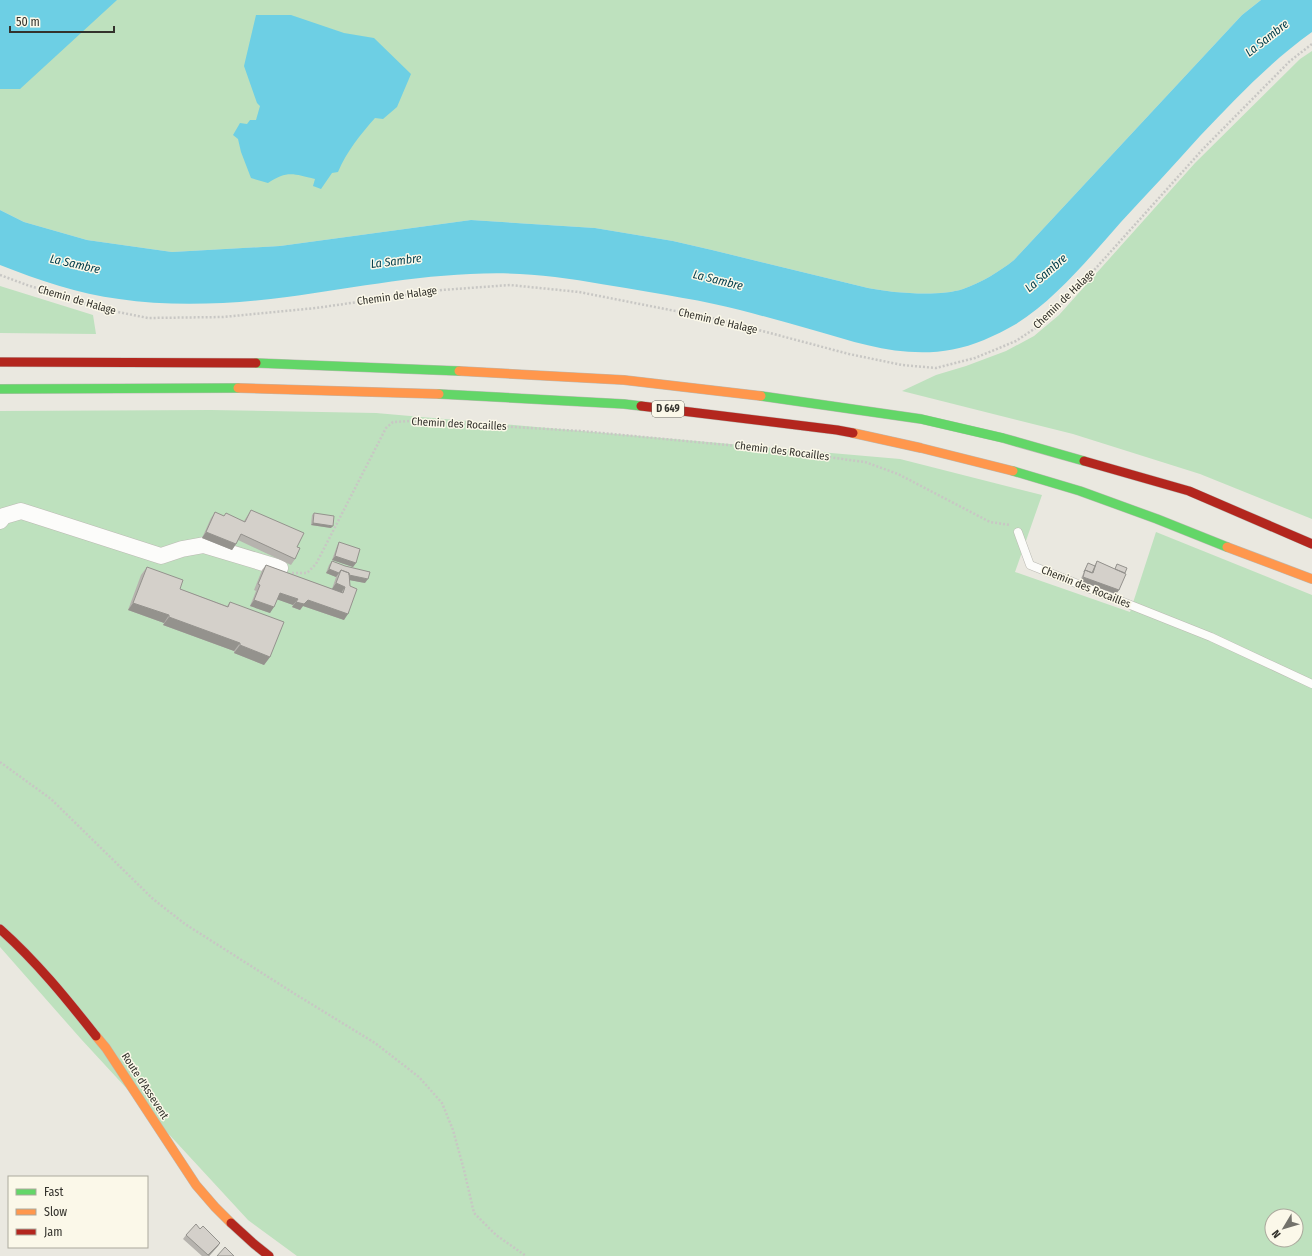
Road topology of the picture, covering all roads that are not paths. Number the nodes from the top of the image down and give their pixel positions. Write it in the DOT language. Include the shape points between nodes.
graph roads {
  1 [pos="0,362"];
  2 [pos="0,389"];
  3 [pos="0,521"];
  4 [pos="1018,532"];
  5 [pos="1312,544"];
  6 [pos="280,568"];
  7 [pos="1312,579"];
  8 [pos="1312,684"];
  9 [pos="0,929"];
  10 [pos="269,1256"];
  1 -- 5 [label="main road, D 649" via="241,362 433,369 624,380 750,394 921,420 1003,438 1189,491"];
  2 -- 7 [label="main road, D 649" via="218,388 427,393 624,404 836,430 1005,468 1080,491"];
  3 -- 6 [label="street" via="4,516 21,511 161,556 204,545"];
  4 -- 8 [label="lane, Chemin des Rocailles" via="1030,564 1211,637"];
  9 -- 10 [label="main road, Route d'Assevent" via="50,978 106,1048 196,1185 215,1207"];
}
